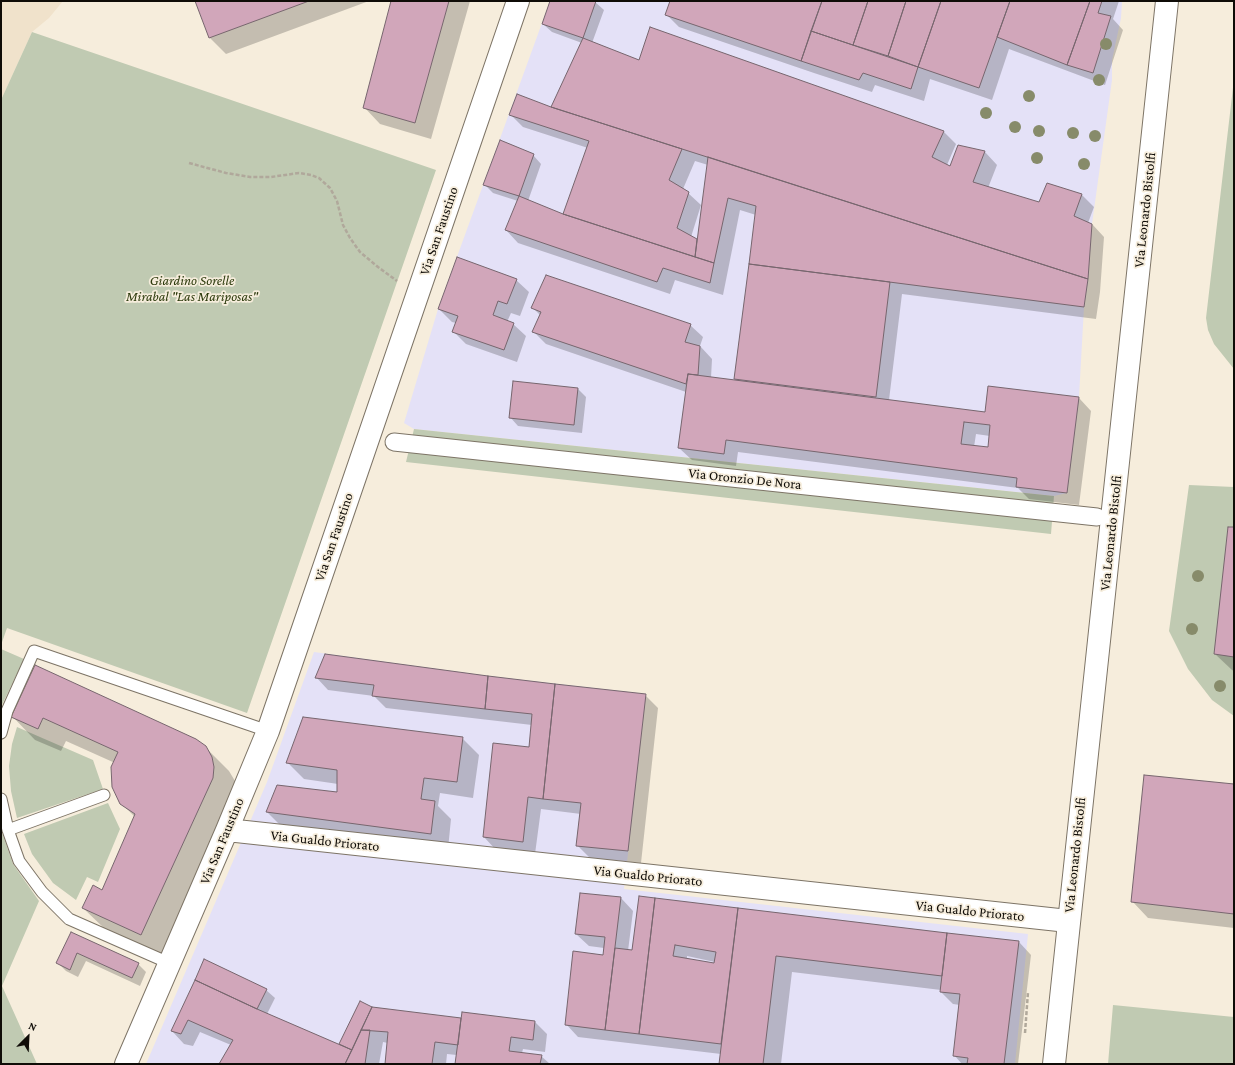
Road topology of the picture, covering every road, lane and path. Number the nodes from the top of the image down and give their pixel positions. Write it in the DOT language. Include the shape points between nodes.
graph roads {
  1 [pos="518,1"];
  2 [pos="1167,1"];
  3 [pos="189,163"];
  4 [pos="403,284"];
  5 [pos="394,442"];
  6 [pos="1097,517"];
  7 [pos="268,731"];
  8 [pos="1,733"];
  9 [pos="104,796"];
  10 [pos="1,799"];
  11 [pos="8,830"];
  12 [pos="227,830"];
  13 [pos="1068,921"];
  14 [pos="169,963"];
  15 [pos="1028,992"];
  16 [pos="1025,1033"];
  17 [pos="126,1064"];
  18 [pos="1054,1064"];
  1 -- 7 [label="street, Via San Faustino"];
  2 -- 13 [label="street, Via Leonardo Bistolfi"];
  3 -- 4 [label="path" via="250,177 299,173 319,178 330,188 346,231 360,252"];
  5 -- 6 [label="street, Via Oronzio De Nora"];
  7 -- 8 [label="lane" via="34,651 7,711"];
  7 -- 12 [label="street, Via San Faustino"];
  9 -- 11 [label="lane"];
  10 -- 11 [label="lane"];
  11 -- 14 [label="lane" via="19,861 42,892 69,919"];
  12 -- 13 [label="street, Via Gualdo Priorato"];
  12 -- 14 [label="street, Via San Faustino"];
  13 -- 18 [label="street, Via Leonardo Bistolfi"];
  14 -- 17 [label="street, Via San Faustino"];
  15 -- 16 [label="path"];
}
